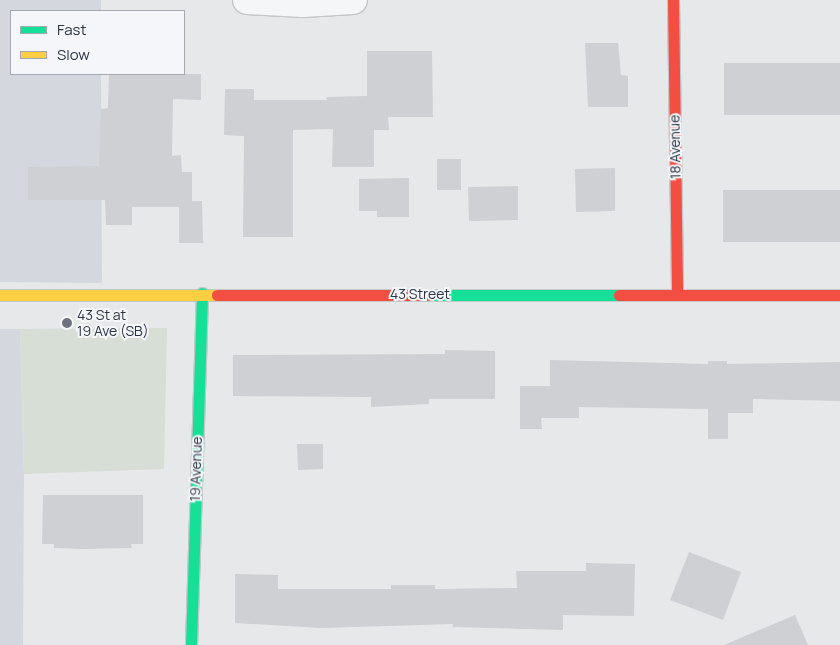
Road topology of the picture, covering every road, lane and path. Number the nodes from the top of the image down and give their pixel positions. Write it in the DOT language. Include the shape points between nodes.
graph roads {
  1 [pos="247,0"];
  2 [pos="353,0"];
  3 [pos="673,0"];
  4 [pos="202,293"];
  5 [pos="0,295"];
  6 [pos="677,295"];
  7 [pos="840,295"];
  8 [pos="191,645"];
  1 -- 2 [label="street" via="303,3"];
  3 -- 6 [label="street, 18 Avenue"];
  4 -- 5 [label="street, 43 Street"];
  4 -- 6 [label="street, 43 Street"];
  4 -- 8 [label="street, 19 Avenue"];
  6 -- 7 [label="street, 43 Street"];
}
